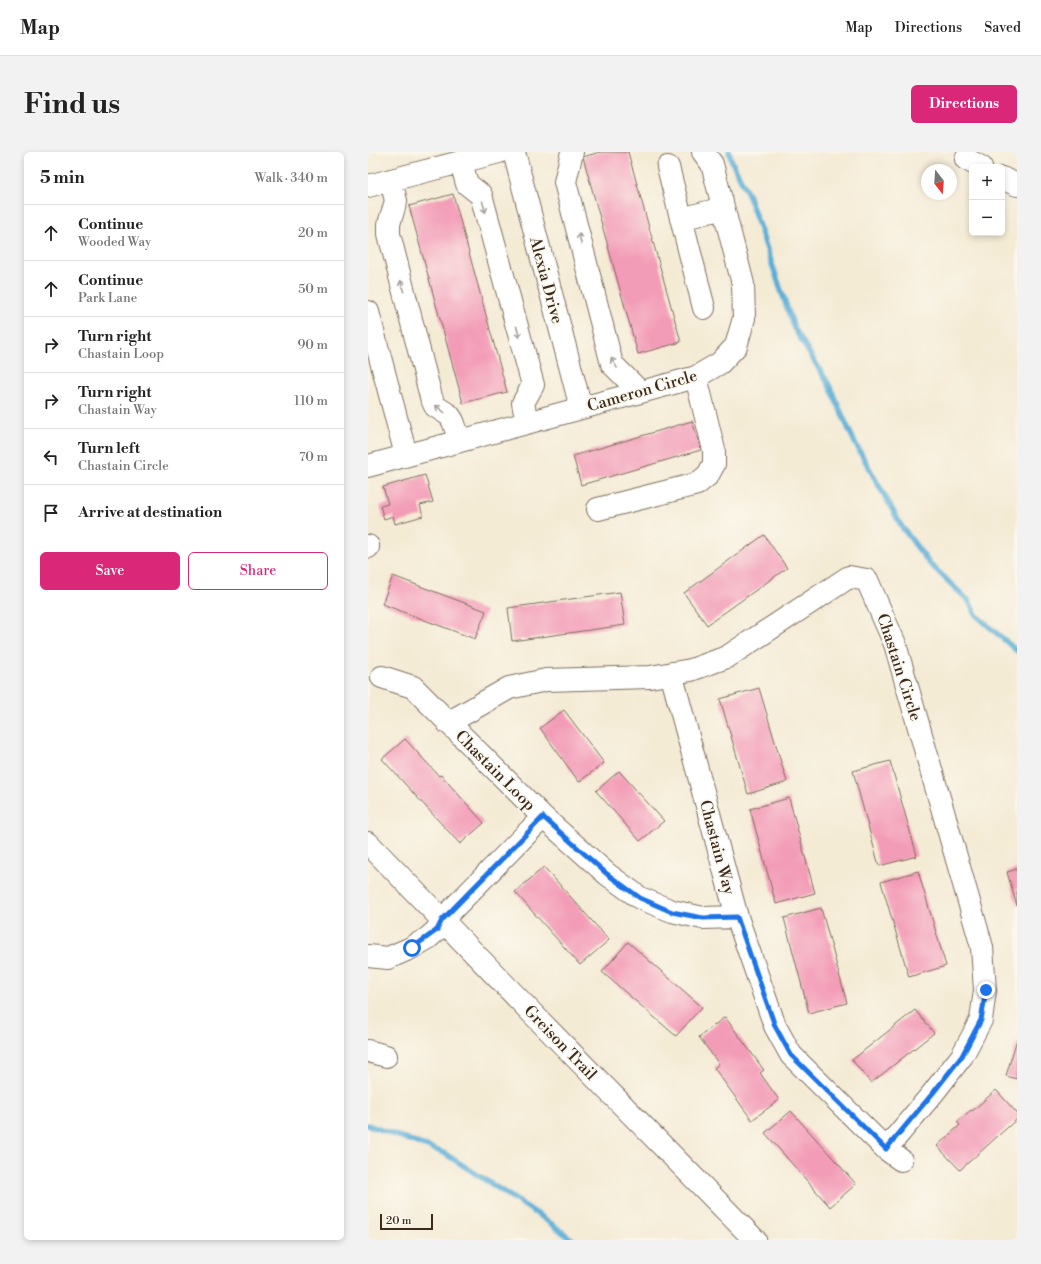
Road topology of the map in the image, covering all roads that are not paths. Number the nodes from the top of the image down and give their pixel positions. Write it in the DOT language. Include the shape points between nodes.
graph roads {
  1 [pos="498,152"];
  2 [pos="514,152"];
  3 [pos="572,152"];
  4 [pos="703,152"];
  5 [pos="461,162"];
  6 [pos="668,167"];
  7 [pos="1005,179"];
  8 [pos="391,180"];
  9 [pos="1017,185"];
  10 [pos="368,186"];
  11 [pos="723,208"];
  12 [pos="681,219"];
  13 [pos="704,308"];
  14 [pos="368,312"];
  15 [pos="696,377"];
  16 [pos="640,392"];
  17 [pos="581,408"];
  18 [pos="527,423"];
  19 [pos="460,441"];
  20 [pos="406,456"];
  21 [pos="368,466"];
  22 [pos="598,509"];
  23 [pos="671,673"];
  24 [pos="382,677"];
  25 [pos="448,723"];
  26 [pos="543,817"];
  27 [pos="368,843"];
  28 [pos="737,917"];
  29 [pos="442,920"];
  30 [pos="368,956"];
  31 [pos="894,1155"];
  32 [pos="755,1240"];
  1 -- 5 [label="street"];
  2 -- 17 [label="street, Alexia Drive"];
  16 -- 3 [label="street, one-way" via="612,364 565,182"];
  4 -- 11 [label="street, Cameron Circle" via="712,164"];
  5 -- 8 [label="street"];
  5 -- 18 [label="street, one-way" via="467,184 482,196 533,385 523,403"];
  6 -- 12 [label="street"];
  7 -- 9 [label="street"];
  8 -- 10 [label="street"];
  19 -- 8 [label="street, one-way" via="450,415 435,406 429,390 389,234 389,224 396,201"];
  11 -- 12 [label="street"];
  11 -- 15 [label="street, Cameron Circle" via="743,284 744,318 736,346 720,363"];
  12 -- 13 [label="street"];
  14 -- 20 [label="street"];
  15 -- 16 [label="street, Cameron Circle"];
  15 -- 22 [label="street" via="714,450 714,464 708,475 697,484"];
  16 -- 17 [label="street, Cameron Circle"];
  17 -- 18 [label="street, Cameron Circle"];
  18 -- 19 [label="street, Cameron Circle"];
  19 -- 20 [label="street, Cameron Circle"];
  20 -- 21 [label="street, Cameron Circle"];
  23 -- 25 [label="street, Chastain Circle" via="650,677 546,680 509,688"];
  23 -- 28 [label="street, Chastain Way"];
  23 -- 31 [label="street, Chastain Circle" via="691,670 727,657 849,577 867,580 880,606 895,644 982,947 986,990 981,1020 962,1056 933,1093"];
  24 -- 25 [label="street, Chastain Loop" via="413,687"];
  25 -- 26 [label="street, Chastain Loop"];
  26 -- 28 [label="street, Chastain Loop" via="607,874 640,898 672,912 703,918"];
  26 -- 29 [label="street"];
  27 -- 29 [label="street, Greison Trail"];
  28 -- 31 [label="street, Chastain Way" via="775,1026 791,1055"];
  29 -- 30 [label="street" via="437,930 412,948 388,958"];
  29 -- 32 [label="street, Greison Trail"];
}
